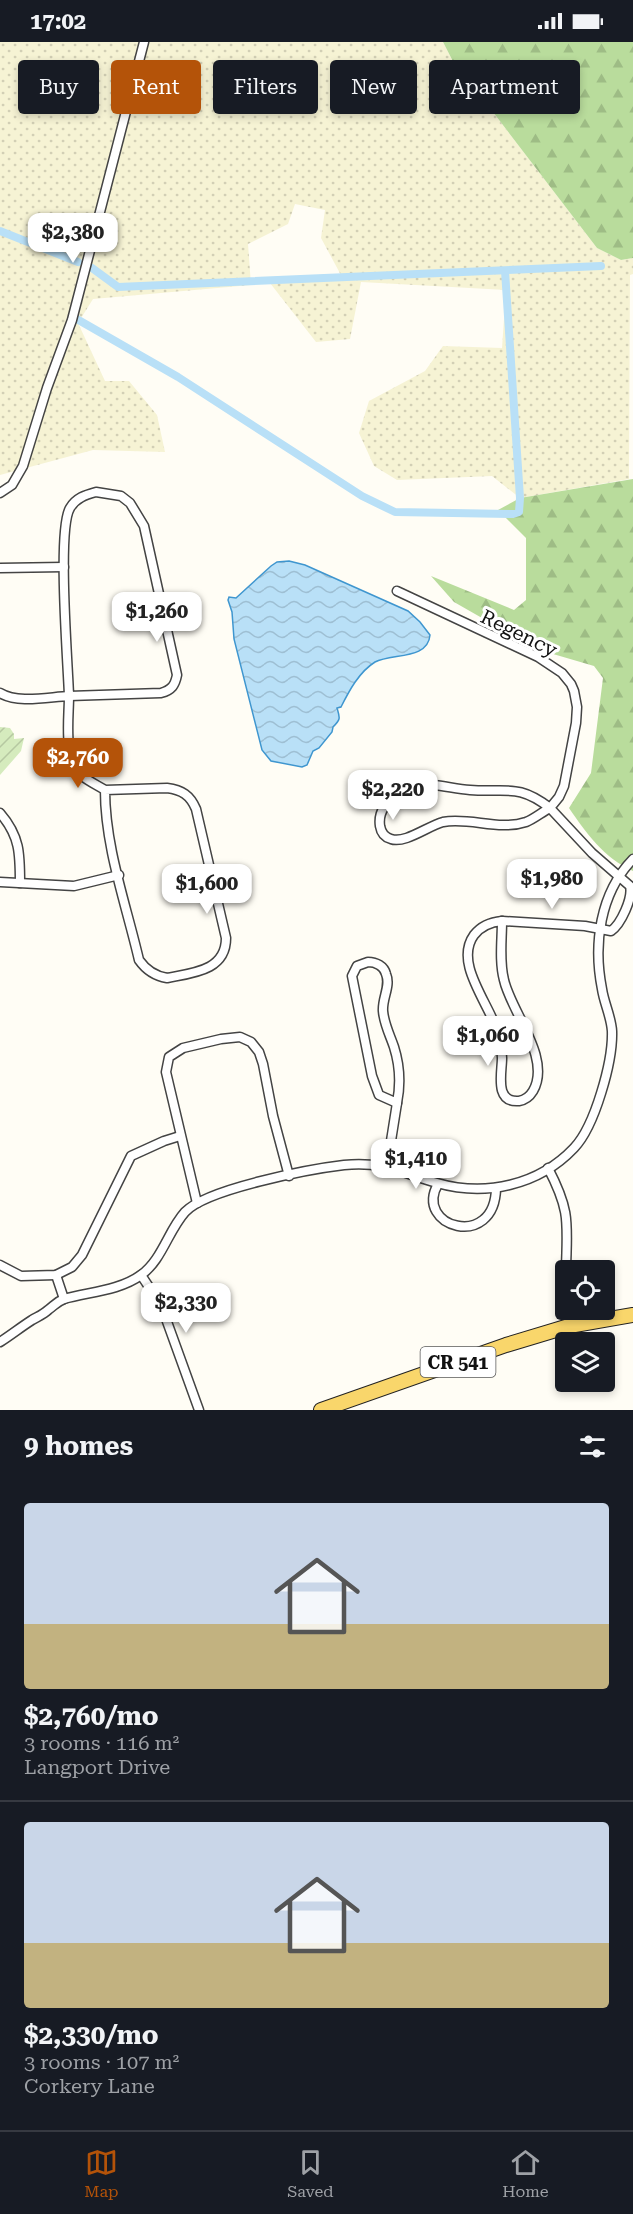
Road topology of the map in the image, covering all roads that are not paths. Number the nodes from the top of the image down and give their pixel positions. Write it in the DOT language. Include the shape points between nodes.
graph roads {
  1 [pos="144,42"];
  2 [pos="0,493"];
  3 [pos="64,567"];
  4 [pos="0,568"];
  5 [pos="397,591"];
  6 [pos="0,693"];
  7 [pos="69,696"];
  8 [pos="105,789"];
  9 [pos="550,808"];
  10 [pos="0,813"];
  11 [pos="633,859"];
  12 [pos="119,875"];
  13 [pos="620,876"];
  14 [pos="0,882"];
  15 [pos="20,883"];
  16 [pos="502,921"];
  17 [pos="600,930"];
  18 [pos="397,1103"];
  19 [pos="180,1136"];
  20 [pos="387,1166"];
  21 [pos="548,1168"];
  22 [pos="289,1176"];
  23 [pos="438,1184"];
  24 [pos="496,1188"];
  25 [pos="197,1203"];
  26 [pos="567,1260"];
  27 [pos="0,1265"];
  28 [pos="57,1275"];
  29 [pos="141,1275"];
  30 [pos="64,1299"];
  31 [pos="633,1315"];
  32 [pos="577,1320"];
  33 [pos="578,1324"];
  34 [pos="0,1342"];
  35 [pos="199,1410"];
  36 [pos="321,1410"];
  1 -- 2 [label="street" via="72,320 23,466 12,485"];
  3 -- 4 [label="street"];
  3 -- 7 [label="street"];
  3 -- 7 [label="street" via="65,519 78,499 96,492 121,496 130,502 144,526 177,675 173,687 161,693"];
  5 -- 9 [label="street, Regency" via="538,657 571,684 577,707 576,723 564,786"];
  6 -- 7 [label="street" via="16,698"];
  7 -- 8 [label="street" via="72,760 84,777"];
  8 -- 12 [label="street" via="105,814"];
  8 -- 12 [label="street" via="177,789 192,800 226,938 220,960 201,971 167,978 144,967"];
  9 -- 9 [label="street" via="521,823 444,822 397,840 387,838 380,829 380,816 387,804 400,794 424,786 518,790"];
  9 -- 13 [label="street" via="592,853"];
  10 -- 15 [label="street" via="11,826 20,852"];
  11 -- 13 [label="street"];
  12 -- 15 [label="street" via="74,886"];
  13 -- 17 [label="street" via="603,908"];
  13 -- 17 [label="street" via="632,890 628,901 615,929"];
  14 -- 15 [label="street"];
  16 -- 16 [label="street" via="477,931 467,959 499,1038 502,1093 518,1101 532,1093 537,1068 532,1046 504,983"];
  16 -- 17 [label="street"];
  17 -- 21 [label="street" via="600,979 612,1032 604,1082 581,1141"];
  18 -- 18 [label="street" via="398,1060 383,1008 387,974 374,962 362,963 354,970 352,981 372,1076 379,1095"];
  18 -- 20 [label="street"];
  19 -- 22 [label="street" via="166,1072 169,1057 183,1048 234,1037 246,1039 255,1046 263,1064"];
  19 -- 25 [label="street"];
  19 -- 28 [label="street" via="131,1156 82,1255 72,1267"];
  20 -- 22 [label="street" via="345,1165"];
  20 -- 23 [label="street"];
  21 -- 24 [label="street" via="520,1183"];
  21 -- 26 [label="street" via="563,1198 567,1217"];
  22 -- 25 [label="street" via="222,1192"];
  23 -- 24 [label="street"];
  23 -- 24 [label="street" via="433,1197 436,1212 443,1220 459,1226 476,1225 486,1218 495,1203"];
  25 -- 29 [label="street" via="178,1220 156,1259"];
  27 -- 28 [label="street" via="21,1276"];
  28 -- 30 [label="street"];
  29 -- 30 [label="street" via="91,1295"];
  29 -- 35 [label="street" via="161,1305"];
  30 -- 34 [label="street"];
  31 -- 33 [label="main road, CR 541"];
  32 -- 33 [label="street"];
  33 -- 36 [label="main road, CR 541"];
}
